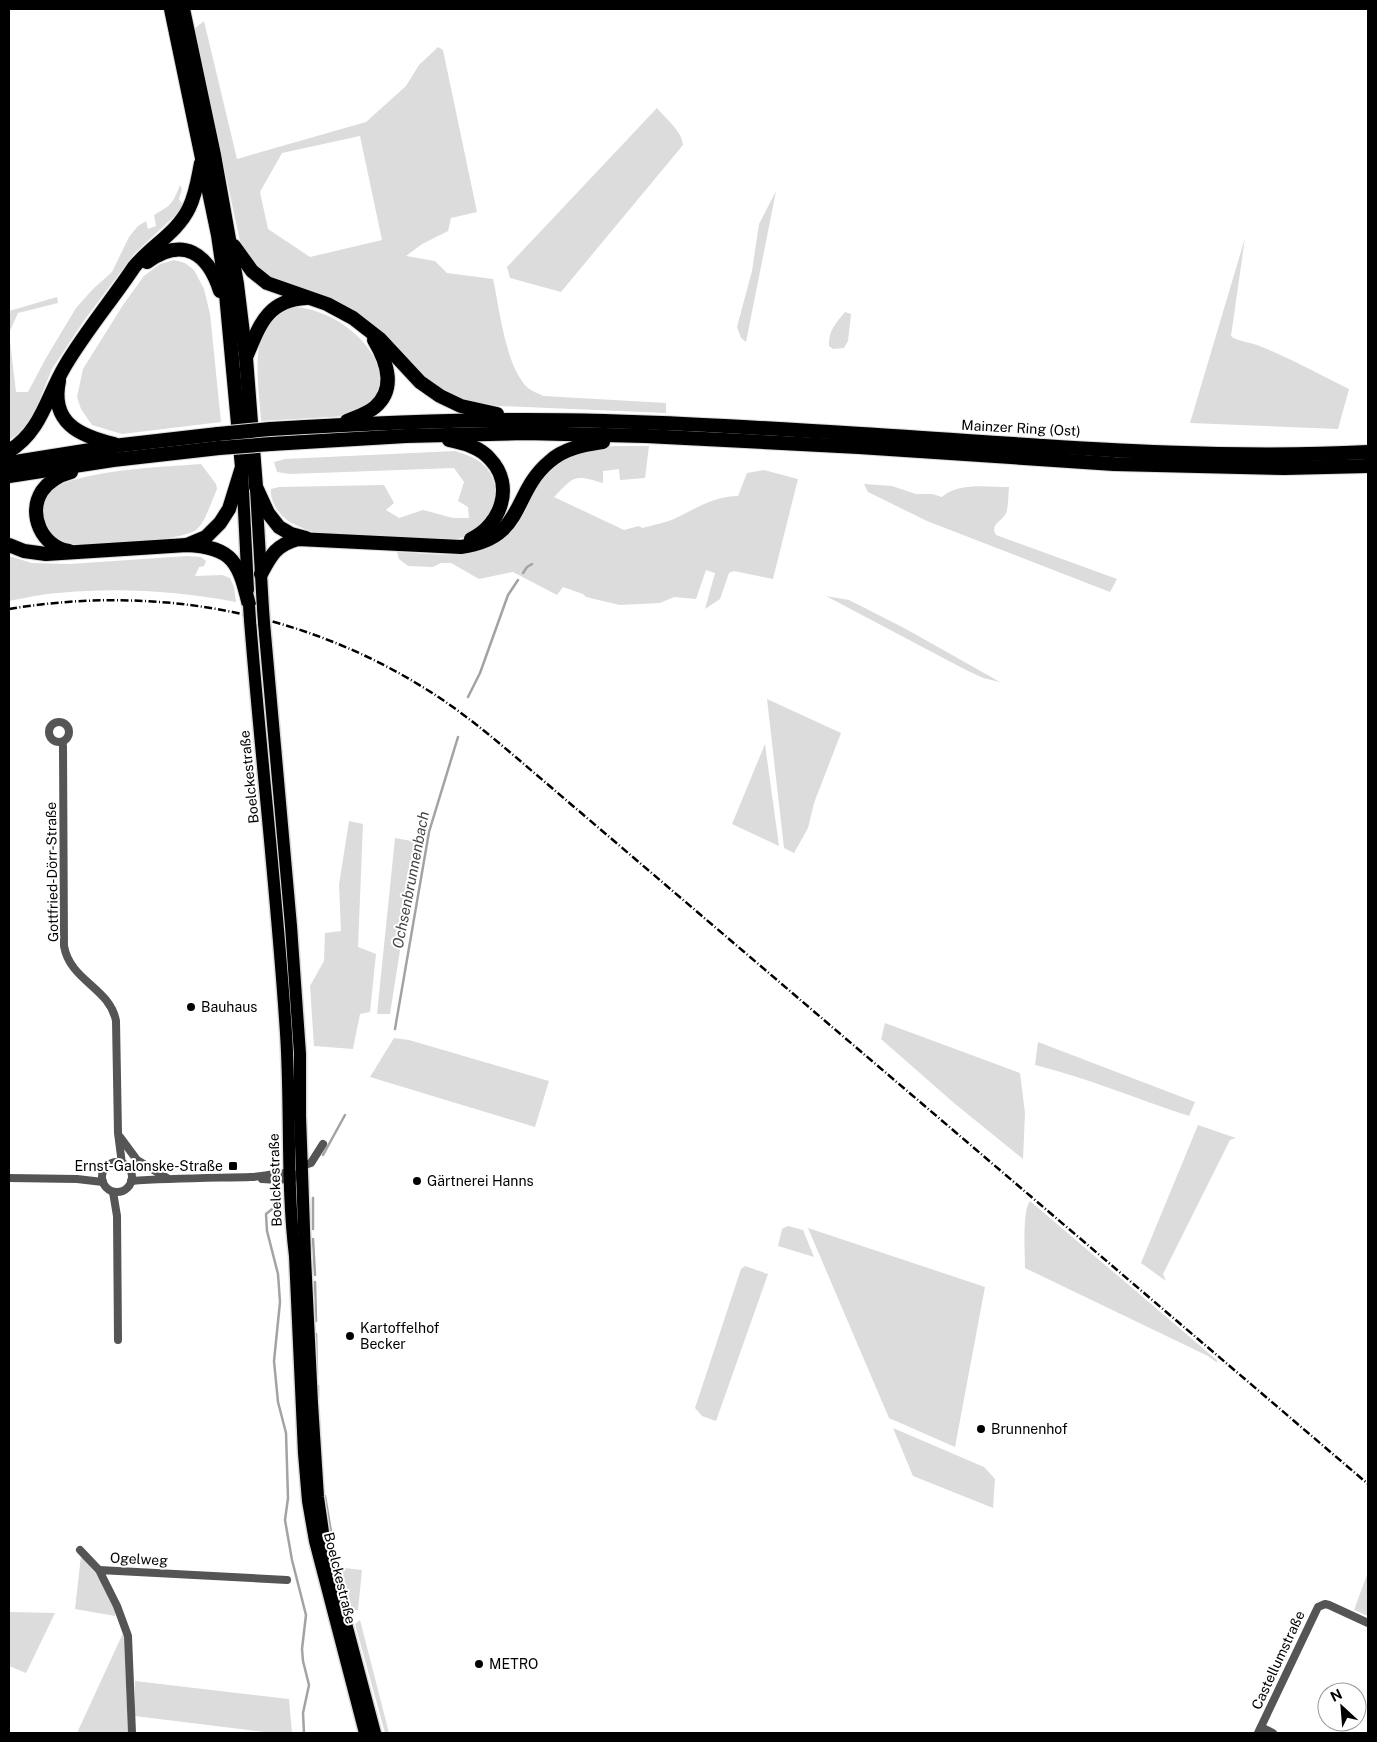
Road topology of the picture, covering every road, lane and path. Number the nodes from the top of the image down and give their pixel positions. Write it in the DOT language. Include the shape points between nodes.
graph roads {
  1 [pos="171,9"];
  2 [pos="183,9"];
  3 [pos="202,158"];
  4 [pos="230,239"];
  5 [pos="124,281"];
  6 [pos="313,299"];
  7 [pos="229,318"];
  8 [pos="364,327"];
  9 [pos="246,358"];
  10 [pos="60,376"];
  11 [pos="525,420"];
  12 [pos="339,425"];
  13 [pos="406,436"];
  14 [pos="646,436"];
  15 [pos="219,441"];
  16 [pos="122,445"];
  17 [pos="9,451"];
  18 [pos="1368,452"];
  19 [pos="113,460"];
  20 [pos="9,463"];
  21 [pos="1368,466"];
  22 [pos="242,468"];
  23 [pos="9,476"];
  24 [pos="256,487"];
  25 [pos="306,538"];
  26 [pos="9,545"];
  27 [pos="187,545"];
  28 [pos="442,546"];
  29 [pos="77,553"];
  30 [pos="261,574"];
  31 [pos="249,605"];
  32 [pos="62,742"];
  33 [pos="118,1134"];
  34 [pos="323,1144"];
  35 [pos="118,1163"];
  36 [pos="302,1171"];
  37 [pos="289,1176"];
  38 [pos="9,1178"];
  39 [pos="103,1178"];
  40 [pos="131,1178"];
  41 [pos="168,1178"];
  42 [pos="117,1192"];
  43 [pos="118,1340"];
  44 [pos="80,1550"];
  45 [pos="99,1570"];
  46 [pos="287,1580"];
  47 [pos="1368,1623"];
  48 [pos="1260,1730"];
  49 [pos="132,1733"];
  50 [pos="365,1733"];
  51 [pos="375,1733"];
  52 [pos="1273,1733"];
  1 -- 3 [label="highway"];
  2 -- 4 [label="highway"];
  3 -- 5 [label="highway" via="185,216 140,260"];
  3 -- 7 [label="highway" via="218,235"];
  4 -- 6 [label="highway" via="245,263 260,278"];
  4 -- 9 [label="highway"];
  5 -- 7 [label="highway" via="161,253 192,252 211,268"];
  5 -- 10 [label="highway"];
  6 -- 8 [label="highway"];
  6 -- 9 [label="highway" via="288,301 273,309 260,324"];
  7 -- 22 [label="highway"];
  8 -- 11 [label="highway" via="420,382 440,396 462,406"];
  8 -- 12 [label="highway" via="384,358 388,380 386,391 374,408"];
  9 -- 24 [label="highway"];
  10 -- 16 [label="highway" via="58,402 68,424 86,436"];
  10 -- 17 [label="highway" via="36,426 25,440"];
  11 -- 12 [label="highway"];
  11 -- 18 [label="highway, Mainzer Ring (Ost)" via="672,424 1141,451"];
  12 -- 15 [label="highway, bridge" via="270,429"];
  13 -- 14 [label="highway"];
  13 -- 15 [label="highway, bridge" via="272,444"];
  13 -- 28 [label="highway" via="450,440 474,448 490,459 503,483 503,498 492,524 477,537"];
  14 -- 21 [label="highway" via="1123,464 1274,468"];
  14 -- 28 [label="highway" via="588,444 560,454 536,475 516,514 503,530 479,543 461,547"];
  15 -- 16 [label="highway"];
  15 -- 19 [label="highway"];
  16 -- 20 [label="highway"];
  19 -- 23 [label="highway"];
  19 -- 29 [label="highway" via="61,476 47,485 38,499 37,521 44,536 57,547"];
  22 -- 27 [label="highway" via="229,509 220,523 206,537"];
  22 -- 31 [label="main road, Boelckestraße"];
  24 -- 25 [label="highway" via="268,513 279,527"];
  24 -- 30 [label="main road, Boelckestraße"];
  25 -- 28 [label="highway"];
  25 -- 30 [label="highway" via="277,548"];
  26 -- 29 [label="highway" via="35,553"];
  27 -- 29 [label="highway"];
  27 -- 31 [label="highway" via="214,548 228,557 242,575"];
  30 -- 36 [label="main road, Boelckestraße, bridge" via="293,946 300,1054"];
  31 -- 37 [label="main road, Boelckestraße, bridge" via="279,928 287,1055"];
  32 -- 33 [label="street, Gottfried-Dörr-Straße" via="64,946 74,969 106,998 114,1012"];
  33 -- 35 [label="street, Gottfried-Dörr-Straße"];
  33 -- 41 [label="street" via="137,1160"];
  34 -- 36 [label="street"];
  35 -- 39 [label="street" via="107,1167"];
  35 -- 40 [label="street" via="129,1169"];
  36 -- 37 [label="street"];
  36 -- 51 [label="main road, Boelckestraße" via="318,1497 330,1563"];
  37 -- 41 [label="street"];
  37 -- 50 [label="main road, Boelckestraße" via="308,1501 317,1549"];
  38 -- 39 [label="street"];
  39 -- 42 [label="street" via="105,1186"];
  40 -- 41 [label="street"];
  40 -- 42 [label="street" via="126,1189"];
  42 -- 43 [label="street"];
  44 -- 45 [label="street"];
  45 -- 46 [label="street, Ogelweg"];
  45 -- 49 [label="street, Ogelweg" via="128,1636"];
  47 -- 48 [label="street, Castellumstraße" via="1328,1605 1321,1605 1315,1610"];
  48 -- 52 [label="street, Castellumstraße"];
}
